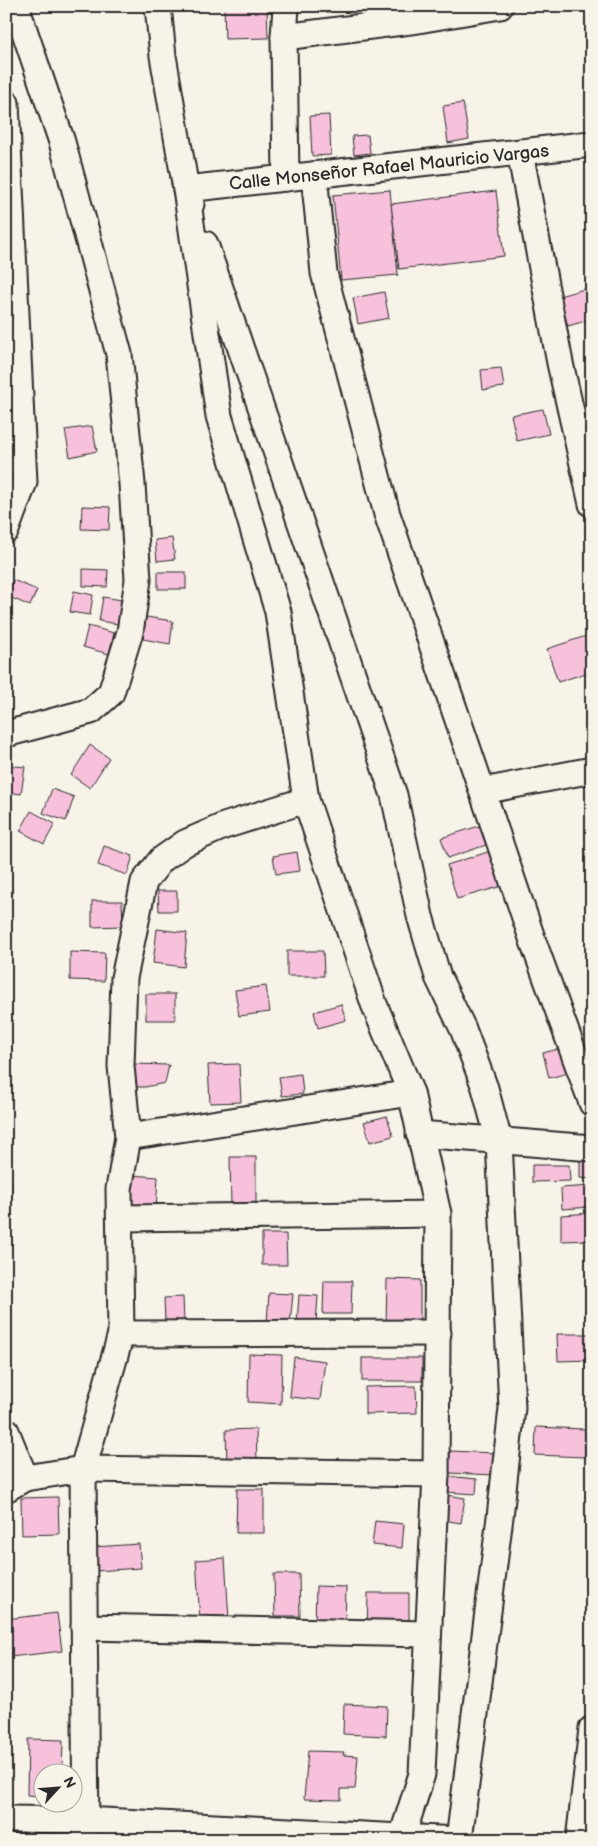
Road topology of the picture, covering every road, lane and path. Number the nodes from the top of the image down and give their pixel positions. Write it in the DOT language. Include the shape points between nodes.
graph roads {
  1 [pos="16,6"];
  2 [pos="158,6"];
  3 [pos="286,6"];
  4 [pos="500,6"];
  5 [pos="418,13"];
  6 [pos="284,37"];
  7 [pos="6,103"];
  8 [pos="592,144"];
  9 [pos="520,152"];
  10 [pos="314,175"];
  11 [pos="286,178"];
  12 [pos="186,189"];
  13 [pos="592,504"];
  14 [pos="6,530"];
  15 [pos="6,734"];
  16 [pos="592,770"];
  17 [pos="482,791"];
  18 [pos="306,800"];
  19 [pos="411,1093"];
  20 [pos="592,1103"];
  21 [pos="419,1134"];
  22 [pos="128,1137"];
  23 [pos="499,1141"];
  24 [pos="592,1148"];
  25 [pos="438,1214"];
  26 [pos="120,1218"];
  27 [pos="438,1333"];
  28 [pos="121,1334"];
  29 [pos="6,1431"];
  30 [pos="82,1469"];
  31 [pos="436,1474"];
  32 [pos="16,1484"];
  33 [pos="84,1626"];
  34 [pos="428,1634"];
  35 [pos="592,1728"];
  36 [pos="6,1819"];
  37 [pos="85,1830"];
  38 [pos="402,1838"];
  39 [pos="458,1840"];
  40 [pos="579,1840"];
  1 -- 15 [label="street" via="62,142 119,354 138,580 130,632 111,693 91,711"];
  2 -- 12 [label="street" via="163,56"];
  3 -- 6 [label="street"];
  4 -- 5 [label="street"];
  5 -- 6 [label="street"];
  6 -- 11 [label="street"];
  7 -- 14 [label="street" via="24,482"];
  8 -- 9 [label="street, Calle Monseñor Rafael Mauricio Vargas"];
  9 -- 10 [label="street, Calle Monseñor Rafael Mauricio Vargas"];
  9 -- 13 [label="street" via="560,363"];
  10 -- 11 [label="street, Calle Monseñor Rafael Mauricio Vargas"];
  10 -- 17 [label="street" via="324,273 387,514"];
  11 -- 12 [label="street, Calle Monseñor Rafael Mauricio Vargas"];
  12 -- 18 [label="street" via="219,416 278,612"];
  12 -- 23 [label="street" via="394,795 420,916 438,977 463,1029 482,1080"];
  16 -- 17 [label="street"];
  17 -- 20 [label="street"];
  18 -- 19 [label="street" via="374,1004"];
  18 -- 22 [label="street" via="185,842 161,860 144,882 124,978 121,1066"];
  19 -- 21 [label="street"];
  19 -- 22 [label="street"];
  21 -- 23 [label="street"];
  21 -- 25 [label="street"];
  22 -- 26 [label="street" via="120,1189"];
  23 -- 24 [label="street"];
  23 -- 39 [label="street" via="512,1408"];
  25 -- 26 [label="street"];
  25 -- 27 [label="street"];
  26 -- 28 [label="street"];
  27 -- 28 [label="street"];
  27 -- 31 [label="street"];
  28 -- 30 [label="street"];
  29 -- 32 [label="street"];
  30 -- 31 [label="street"];
  30 -- 32 [label="street"];
  30 -- 33 [label="street"];
  31 -- 34 [label="street"];
  33 -- 34 [label="street"];
  33 -- 37 [label="street"];
  34 -- 38 [label="street" via="422,1774"];
  35 -- 40 [label="street"];
  36 -- 37 [label="street"];
  37 -- 38 [label="street"];
  38 -- 39 [label="street"];
}
